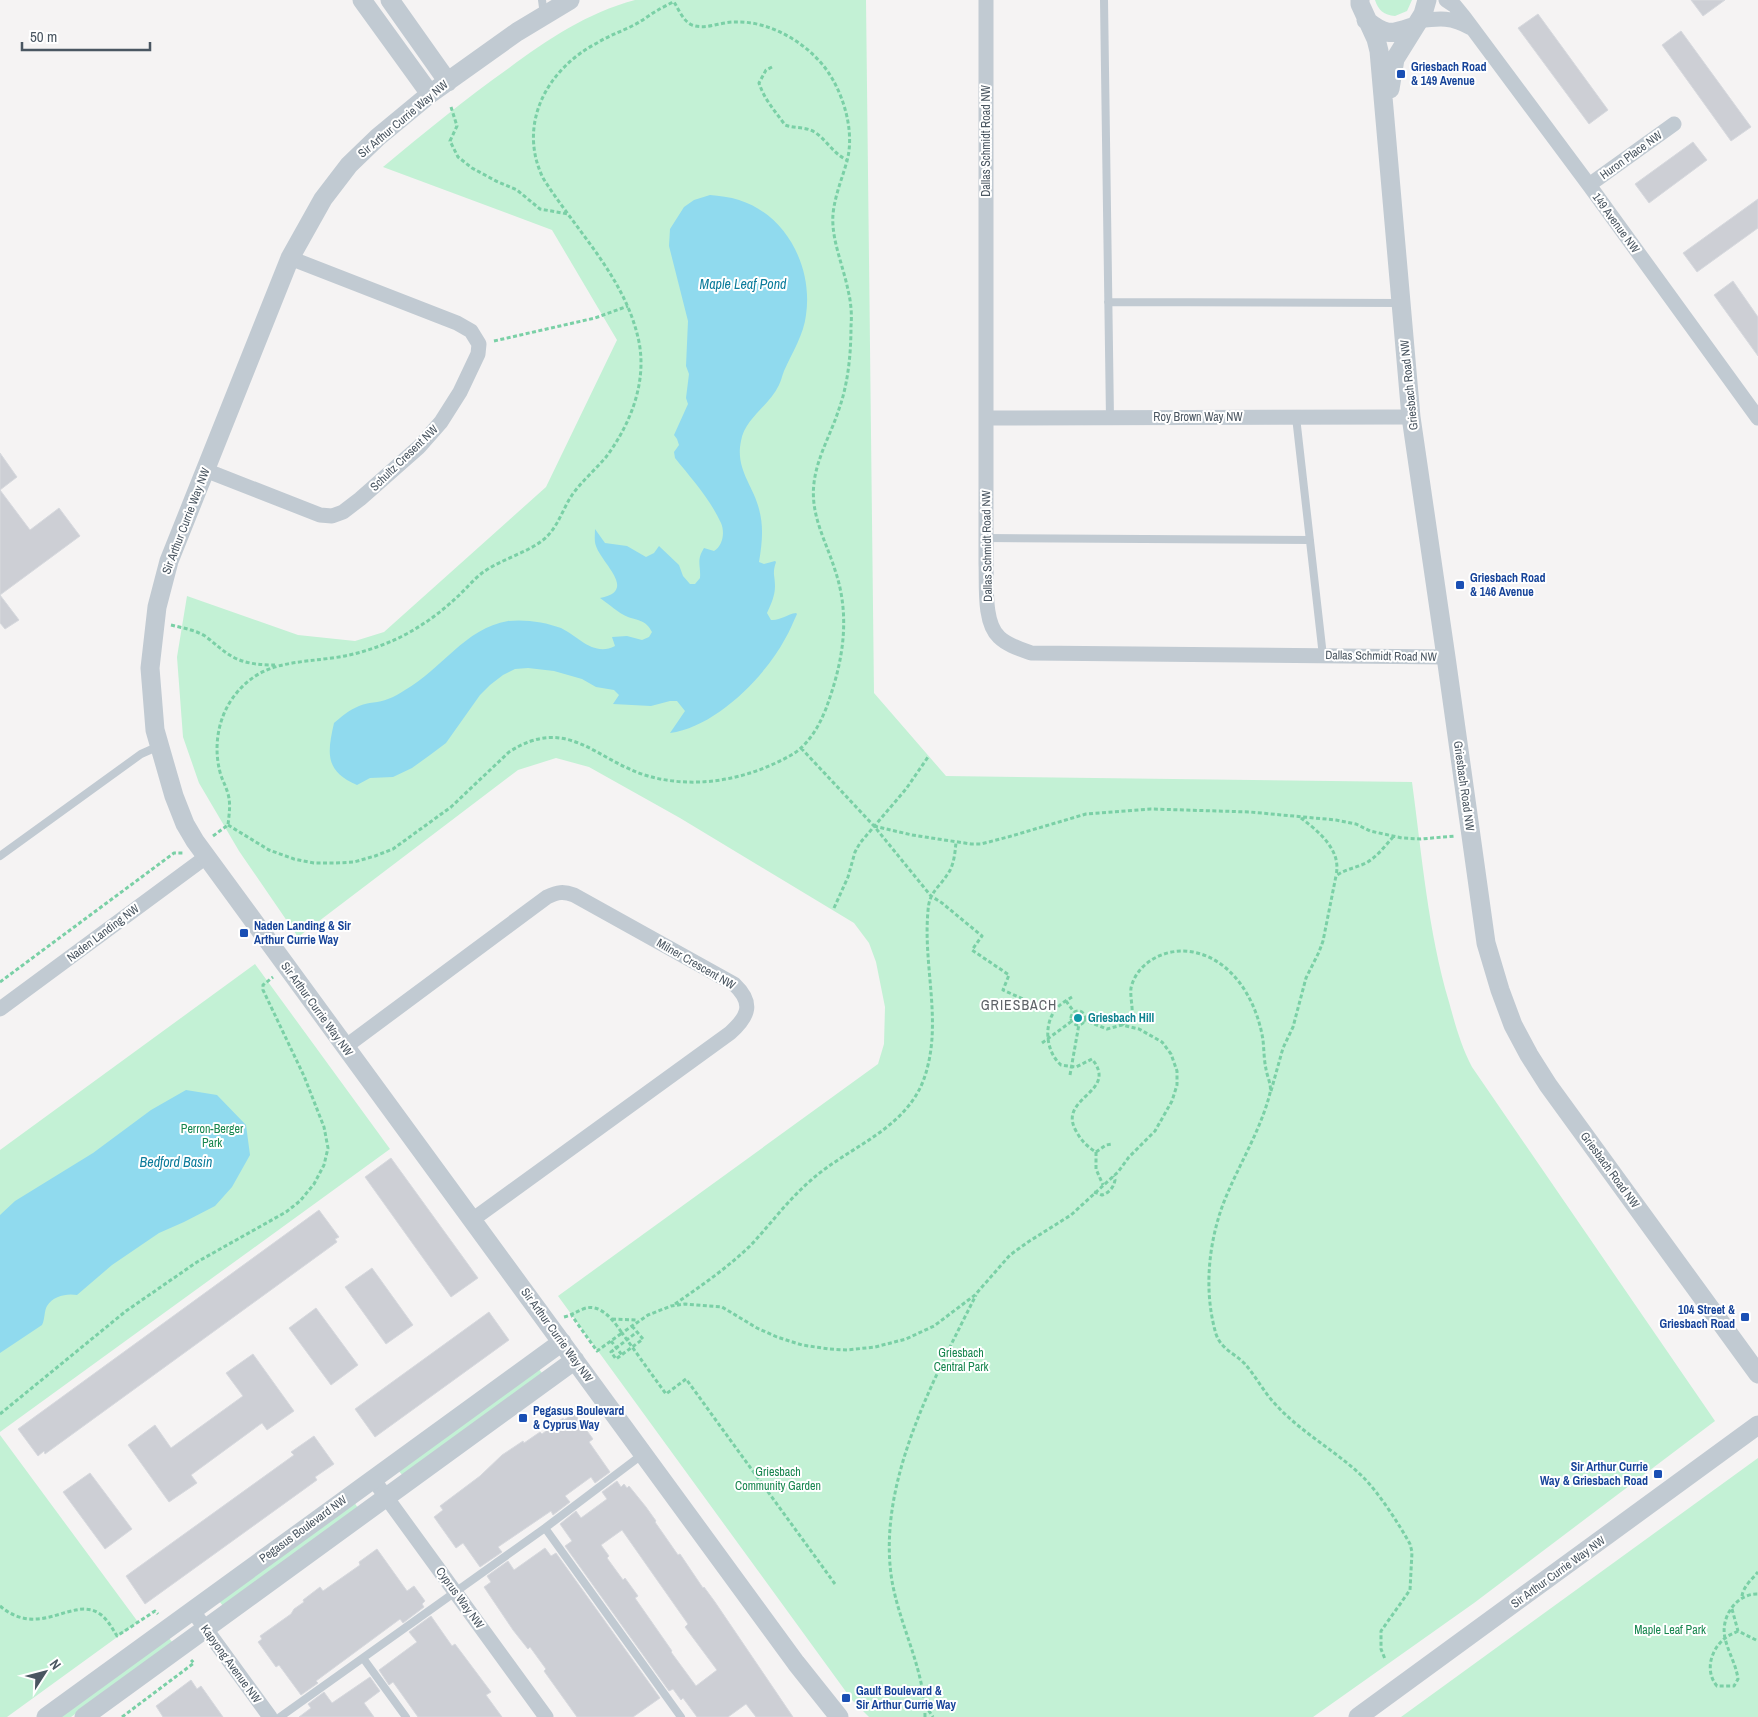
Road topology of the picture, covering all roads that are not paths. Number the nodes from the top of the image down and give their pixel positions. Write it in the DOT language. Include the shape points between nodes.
graph roads {
  1 [pos="362,0"];
  2 [pos="390,0"];
  3 [pos="570,0"];
  4 [pos="986,0"];
  5 [pos="1104,0"];
  6 [pos="1342,0"];
  7 [pos="1426,0"];
  8 [pos="1446,0"];
  9 [pos="543,7"];
  10 [pos="1363,10"];
  11 [pos="1417,24"];
  12 [pos="1472,29"];
  13 [pos="448,82"];
  14 [pos="430,94"];
  15 [pos="1385,120"];
  16 [pos="1674,124"];
  17 [pos="1589,185"];
  18 [pos="290,258"];
  19 [pos="1108,302"];
  20 [pos="1401,303"];
  21 [pos="1296,417"];
  22 [pos="1411,417"];
  23 [pos="986,418"];
  24 [pos="1110,418"];
  25 [pos="1758,418"];
  26 [pos="205,470"];
  27 [pos="986,538"];
  28 [pos="1310,540"];
  29 [pos="1323,656"];
  30 [pos="1446,657"];
  31 [pos="159,746"];
  32 [pos="0,856"];
  33 [pos="206,856"];
  34 [pos="0,1009"];
  35 [pos="345,1048"];
  36 [pos="472,1220"];
  37 [pos="562,1342"];
  38 [pos="575,1360"];
  39 [pos="1758,1374"];
  40 [pos="1758,1425"];
  41 [pos="644,1454"];
  42 [pos="373,1479"];
  43 [pos="387,1497"];
  44 [pos="544,1528"];
  45 [pos="455,1591"];
  46 [pos="192,1610"];
  47 [pos="205,1629"];
  48 [pos="363,1658"];
  49 [pos="46,1717"];
  50 [pos="84,1717"];
  51 [pos="270,1717"];
  52 [pos="280,1717"];
  53 [pos="406,1717"];
  54 [pos="546,1717"];
  55 [pos="682,1717"];
  56 [pos="839,1717"];
  57 [pos="1358,1717"];
  1 -- 14 [label="street"];
  2 -- 13 [label="street"];
  3 -- 9 [label="street, Sir Arthur Currie Way NW"];
  4 -- 23 [label="street, Dallas Schmidt Road NW"];
  5 -- 19 [label="lane"];
  6 -- 10 [label="street"];
  7 -- 11 [label="street, Griesbach Road NW" via="1424,14"];
  8 -- 12 [label="street, 149 Avenue NW" via="1455,6"];
  9 -- 13 [label="street, Sir Arthur Currie Way NW"];
  10 -- 11 [label="street" via="1381,32 1395,33"];
  10 -- 15 [label="street, Griesbach Road NW" via="1379,51"];
  11 -- 12 [label="street" via="1444,18"];
  11 -- 15 [label="street, Griesbach Road NW" via="1395,59"];
  12 -- 17 [label="street, 149 Avenue NW"];
  13 -- 14 [label="street, Sir Arthur Currie Way NW"];
  14 -- 18 [label="street, Sir Arthur Currie Way NW" via="349,165 323,199"];
  15 -- 20 [label="street, Griesbach Road NW"];
  16 -- 17 [label="street, Huron Place NW"];
  17 -- 25 [label="street, 149 Avenue NW"];
  18 -- 26 [label="street, Sir Arthur Currie Way NW"];
  18 -- 26 [label="street, Schultz Cresent NW" via="457,323 471,331 479,344 478,354 441,422 419,447 343,512 332,516 320,515"];
  19 -- 20 [label="lane"];
  19 -- 24 [label="lane"];
  20 -- 22 [label="street, Griesbach Road NW"];
  21 -- 22 [label="street, Roy Brown Way NW"];
  21 -- 24 [label="street, Roy Brown Way NW"];
  21 -- 28 [label="lane"];
  22 -- 30 [label="street, Griesbach Road NW"];
  23 -- 24 [label="street, Roy Brown Way NW"];
  23 -- 27 [label="street, Dallas Schmidt Road NW"];
  26 -- 31 [label="street, Sir Arthur Currie Way NW" via="168,561 157,607 150,668"];
  27 -- 28 [label="lane"];
  27 -- 29 [label="street, Dallas Schmidt Road NW" via="988,611 992,627 1007,644 1031,653"];
  28 -- 29 [label="lane"];
  29 -- 30 [label="street, Dallas Schmidt Road NW"];
  30 -- 39 [label="street, Griesbach Road NW" via="1486,943 1513,1025 1548,1085"];
  31 -- 32 [label="lane" via="141,754"];
  31 -- 33 [label="street, Sir Arthur Currie Way NW" via="185,824"];
  33 -- 34 [label="street, Naden Landing NW"];
  33 -- 35 [label="street, Sir Arthur Currie Way NW"];
  35 -- 36 [label="street, Sir Arthur Currie Way NW"];
  35 -- 36 [label="street, Milner Crescent NW" via="557,892 574,895 742,991 746,998 745,1017 730,1033"];
  36 -- 37 [label="street, Sir Arthur Currie Way NW"];
  37 -- 38 [label="street, Sir Arthur Currie Way NW"];
  37 -- 42 [label="street, Pegasus Boulevard NW"];
  38 -- 41 [label="street, Sir Arthur Currie Way NW"];
  38 -- 43 [label="street, Pegasus Boulevard NW"];
  40 -- 57 [label="street, Sir Arthur Currie Way NW"];
  41 -- 44 [label="lane"];
  41 -- 56 [label="street, Sir Arthur Currie Way NW"];
  42 -- 43 [label="street, Cyprus Way NW"];
  42 -- 46 [label="street, Pegasus Boulevard NW"];
  43 -- 45 [label="street, Cyprus Way NW"];
  43 -- 47 [label="street, Pegasus Boulevard NW"];
  44 -- 45 [label="lane"];
  44 -- 55 [label="lane"];
  45 -- 48 [label="lane"];
  45 -- 54 [label="street, Cyprus Way NW"];
  46 -- 47 [label="street, Kapyong Avenue NW"];
  46 -- 49 [label="street, Pegasus Boulevard NW"];
  47 -- 50 [label="street, Pegasus Boulevard NW"];
  47 -- 51 [label="street, Kapyong Avenue NW"];
  48 -- 52 [label="lane"];
  48 -- 53 [label="lane"];
}
